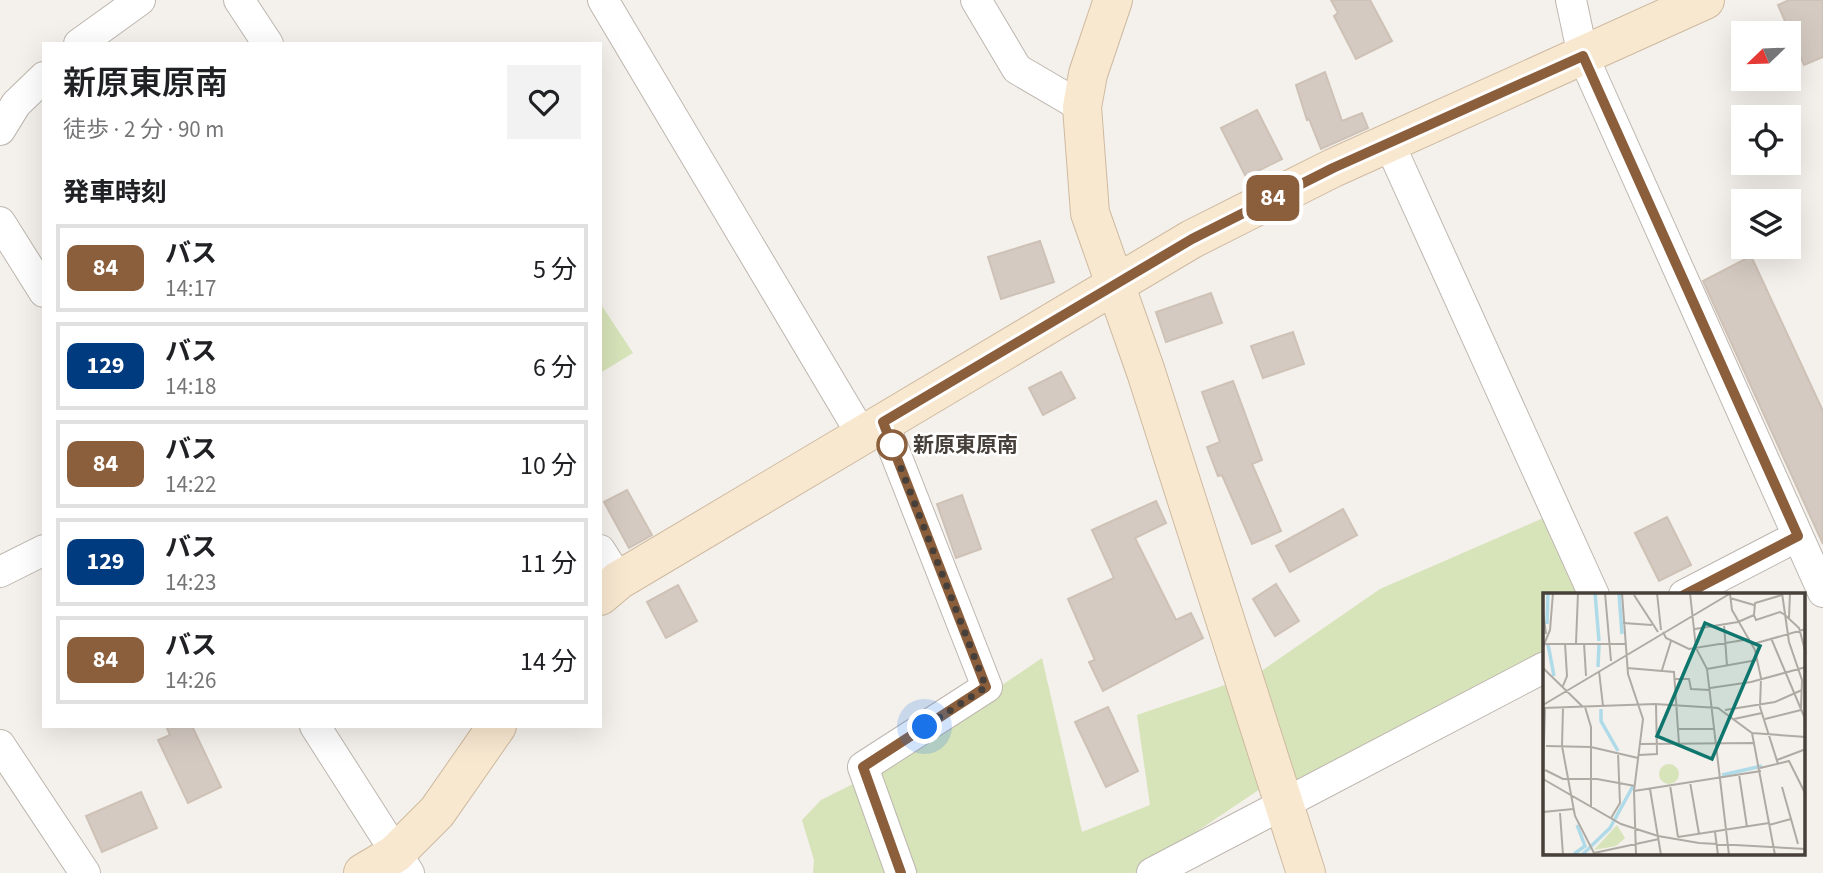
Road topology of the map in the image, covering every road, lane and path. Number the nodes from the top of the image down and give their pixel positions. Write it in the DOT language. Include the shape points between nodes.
graph roads {
  1 [pos="140,0"];
  2 [pos="239,0"];
  3 [pos="603,0"];
  4 [pos="976,0"];
  5 [pos="1113,0"];
  6 [pos="1571,0"];
  7 [pos="1705,0"];
  8 [pos="82,42"];
  9 [pos="267,42"];
  10 [pos="1583,56"];
  11 [pos="42,78"];
  12 [pos="8,95"];
  13 [pos="1082,107"];
  14 [pos="0,131"];
  15 [pos="1389,143"];
  16 [pos="0,222"];
  17 [pos="1114,285"];
  18 [pos="42,289"];
  19 [pos="872,428"];
  20 [pos="1798,536"];
  21 [pos="42,551"];
  22 [pos="0,572"];
  23 [pos="607,575"];
  24 [pos="1823,592"];
  25 [pos="1593,593"];
  26 [pos="1688,593"];
  27 [pos="1543,668"];
  28 [pos="316,728"];
  29 [pos="495,728"];
  30 [pos="0,745"];
  31 [pos="1283,803"];
  32 [pos="402,864"];
  33 [pos="85,873"];
  34 [pos="363,873"];
  35 [pos="901,873"];
  36 [pos="1152,873"];
  37 [pos="1306,873"];
  1 -- 8 [label="street"];
  2 -- 9 [label="street"];
  3 -- 19 [label="street"];
  4 -- 13 [label="street" via="1017,69"];
  5 -- 13 [label="street"];
  6 -- 10 [label="street"];
  7 -- 10 [label="street"];
  10 -- 15 [label="street"];
  10 -- 20 [label="street"];
  11 -- 12 [label="street"];
  12 -- 14 [label="street"];
  13 -- 17 [label="street" via="1090,213"];
  15 -- 17 [label="street" via="1192,239"];
  15 -- 25 [label="street"];
  16 -- 18 [label="street"];
  17 -- 19 [label="street"];
  17 -- 31 [label="street"];
  19 -- 23 [label="street"];
  19 -- 35 [label="street" via="986,687 863,767"];
  20 -- 24 [label="street"];
  20 -- 26 [label="street"];
  21 -- 22 [label="street"];
  27 -- 31 [label="street"];
  28 -- 32 [label="street"];
  29 -- 32 [label="street"];
  30 -- 33 [label="street"];
  31 -- 36 [label="street"];
  31 -- 37 [label="street"];
  32 -- 34 [label="street"];
}
